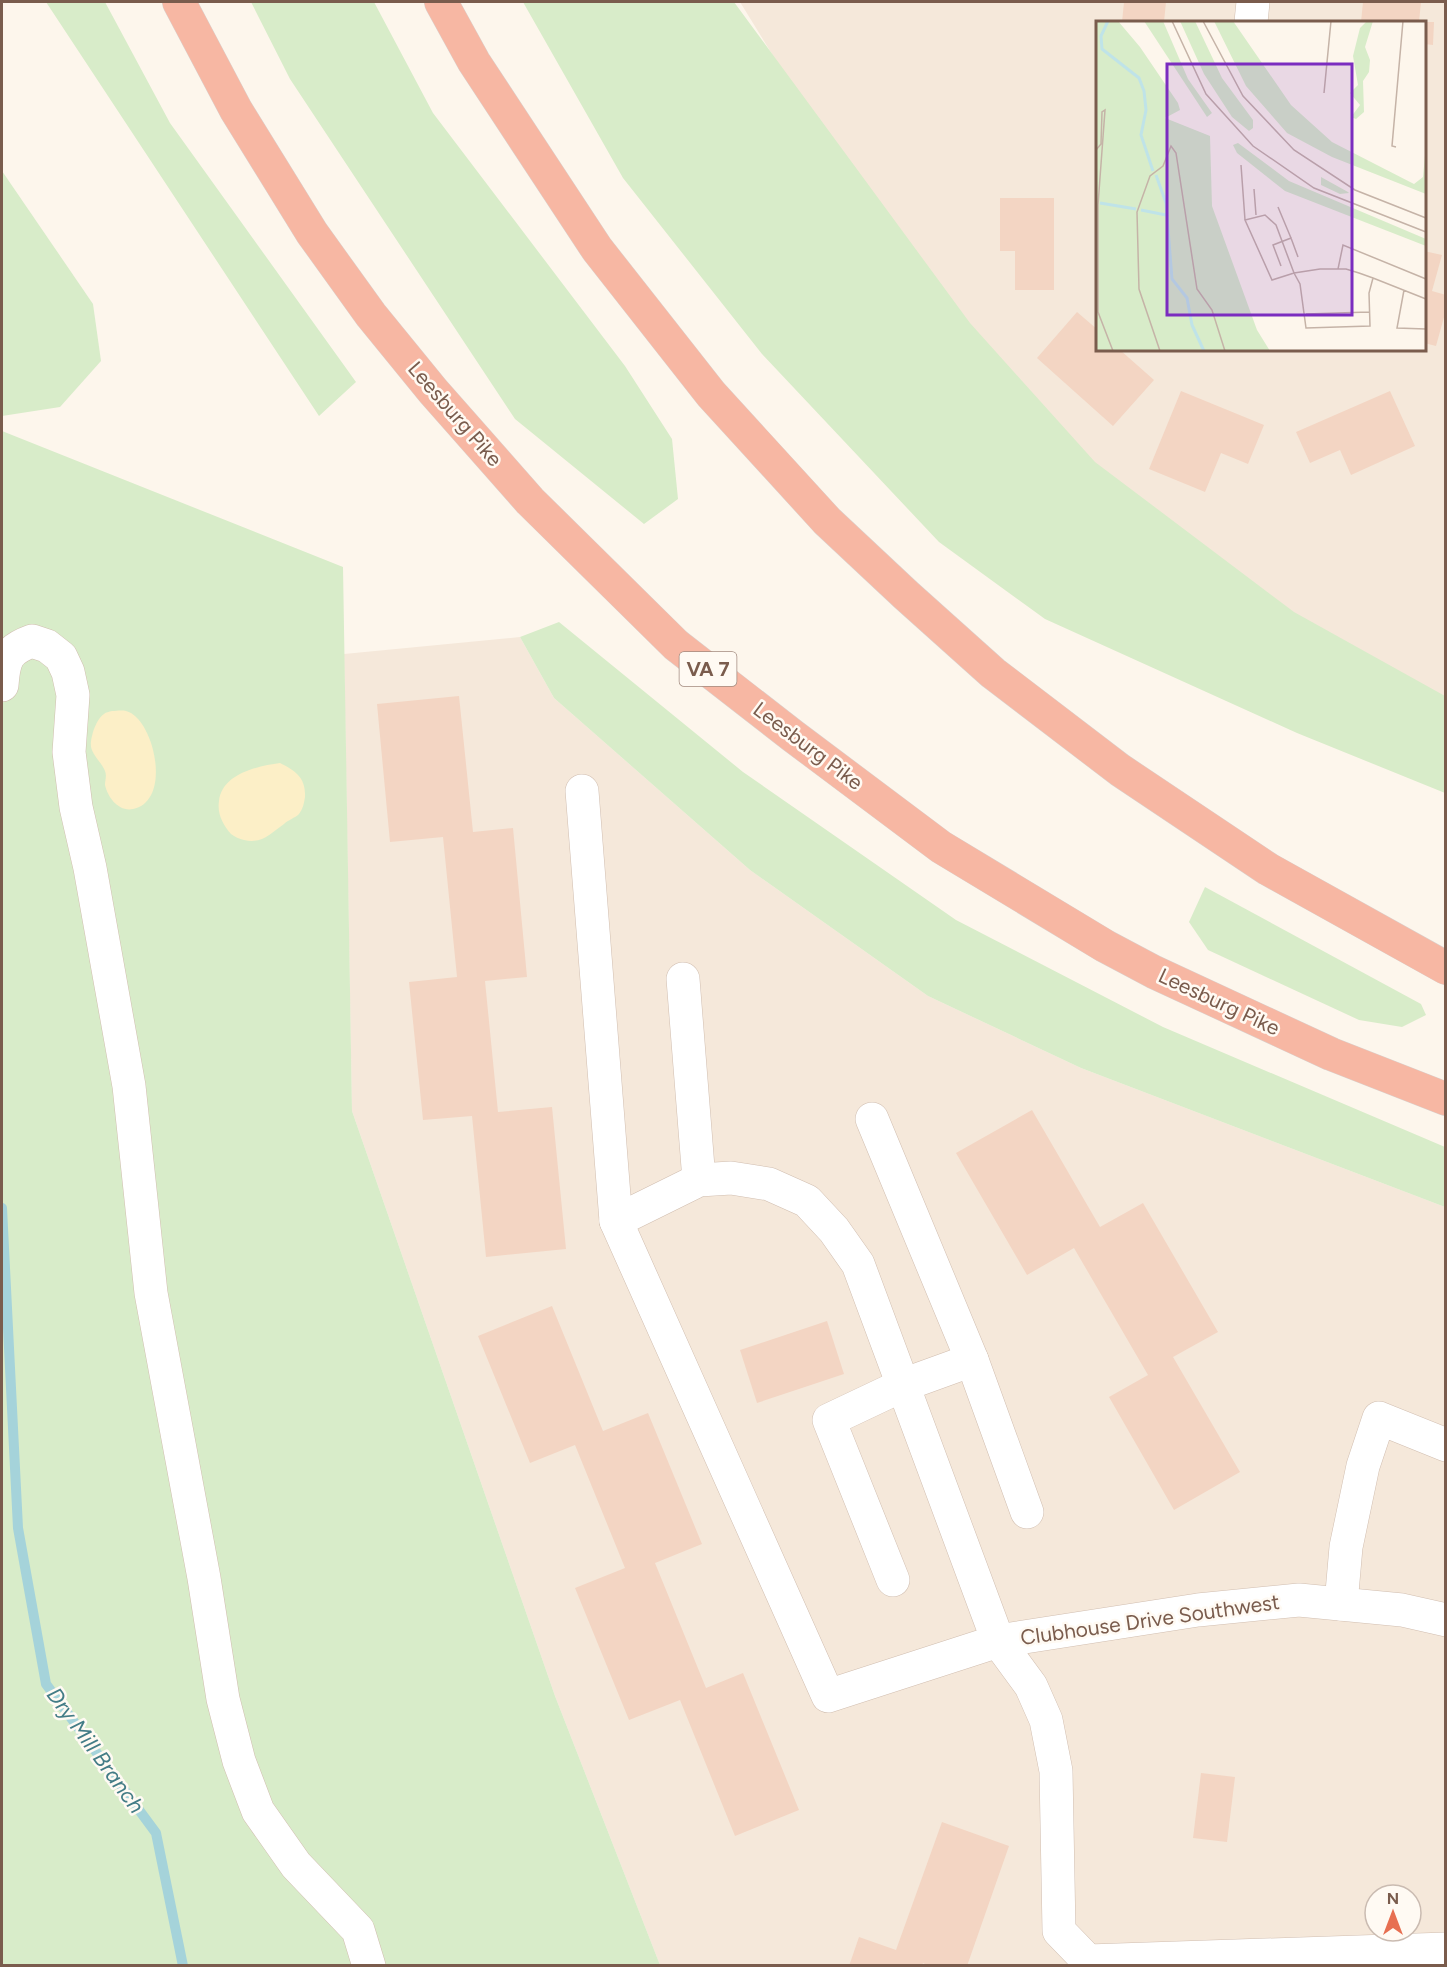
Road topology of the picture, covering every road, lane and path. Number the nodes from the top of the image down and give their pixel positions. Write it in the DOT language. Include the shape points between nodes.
graph roads {
  1 [pos="179,2"];
  2 [pos="441,2"];
  3 [pos="1253,2"];
  4 [pos="1251,21"];
  5 [pos="2,685"];
  6 [pos="582,791"];
  7 [pos="1446,968"];
  8 [pos="683,980"];
  9 [pos="1446,1099"];
  10 [pos="872,1119"];
  11 [pos="699,1180"];
  12 [pos="616,1221"];
  13 [pos="972,1360"];
  14 [pos="903,1385"];
  15 [pos="1446,1445"];
  16 [pos="1027,1512"];
  17 [pos="893,1580"];
  18 [pos="1341,1604"];
  19 [pos="1446,1620"];
  20 [pos="998,1641"];
  21 [pos="1446,1949"];
  22 [pos="1088,1963"];
  23 [pos="369,1965"];
  1 -- 9 [label="highway, Leesburg Pike / VA 7" via="236,110 294,205 371,315 530,501 676,645 941,847 1105,946 1331,1054"];
  2 -- 7 [label="highway" via="474,62 597,249 711,394 827,521 993,673 1120,770 1268,869"];
  3 -- 4 [label="street"];
  5 -- 23 [label="street" via="6,658 16,647 32,640 61,657 68,672 73,695 69,752 129,1086 151,1293 224,1699 239,1761 258,1811 296,1865 357,1930"];
  6 -- 12 [label="street"];
  8 -- 11 [label="street"];
  10 -- 13 [label="street"];
  11 -- 12 [label="street"];
  11 -- 14 [label="street" via="731,1178 769,1184 807,1201 858,1264"];
  12 -- 20 [label="street, Clubhouse Drive Southwest" via="828,1696"];
  13 -- 14 [label="street"];
  13 -- 16 [label="street"];
  14 -- 17 [label="street" via="829,1420"];
  14 -- 20 [label="street"];
  15 -- 18 [label="street" via="1379,1418 1363,1466 1346,1547"];
  18 -- 19 [label="street, Clubhouse Drive Southwest" via="1402,1610"];
  18 -- 20 [label="street, Clubhouse Drive Southwest" via="1299,1600 1198,1610"];
  20 -- 22 [label="street" via="1031,1686 1046,1720 1056,1771 1059,1931"];
  21 -- 22 [label="street"];
}
